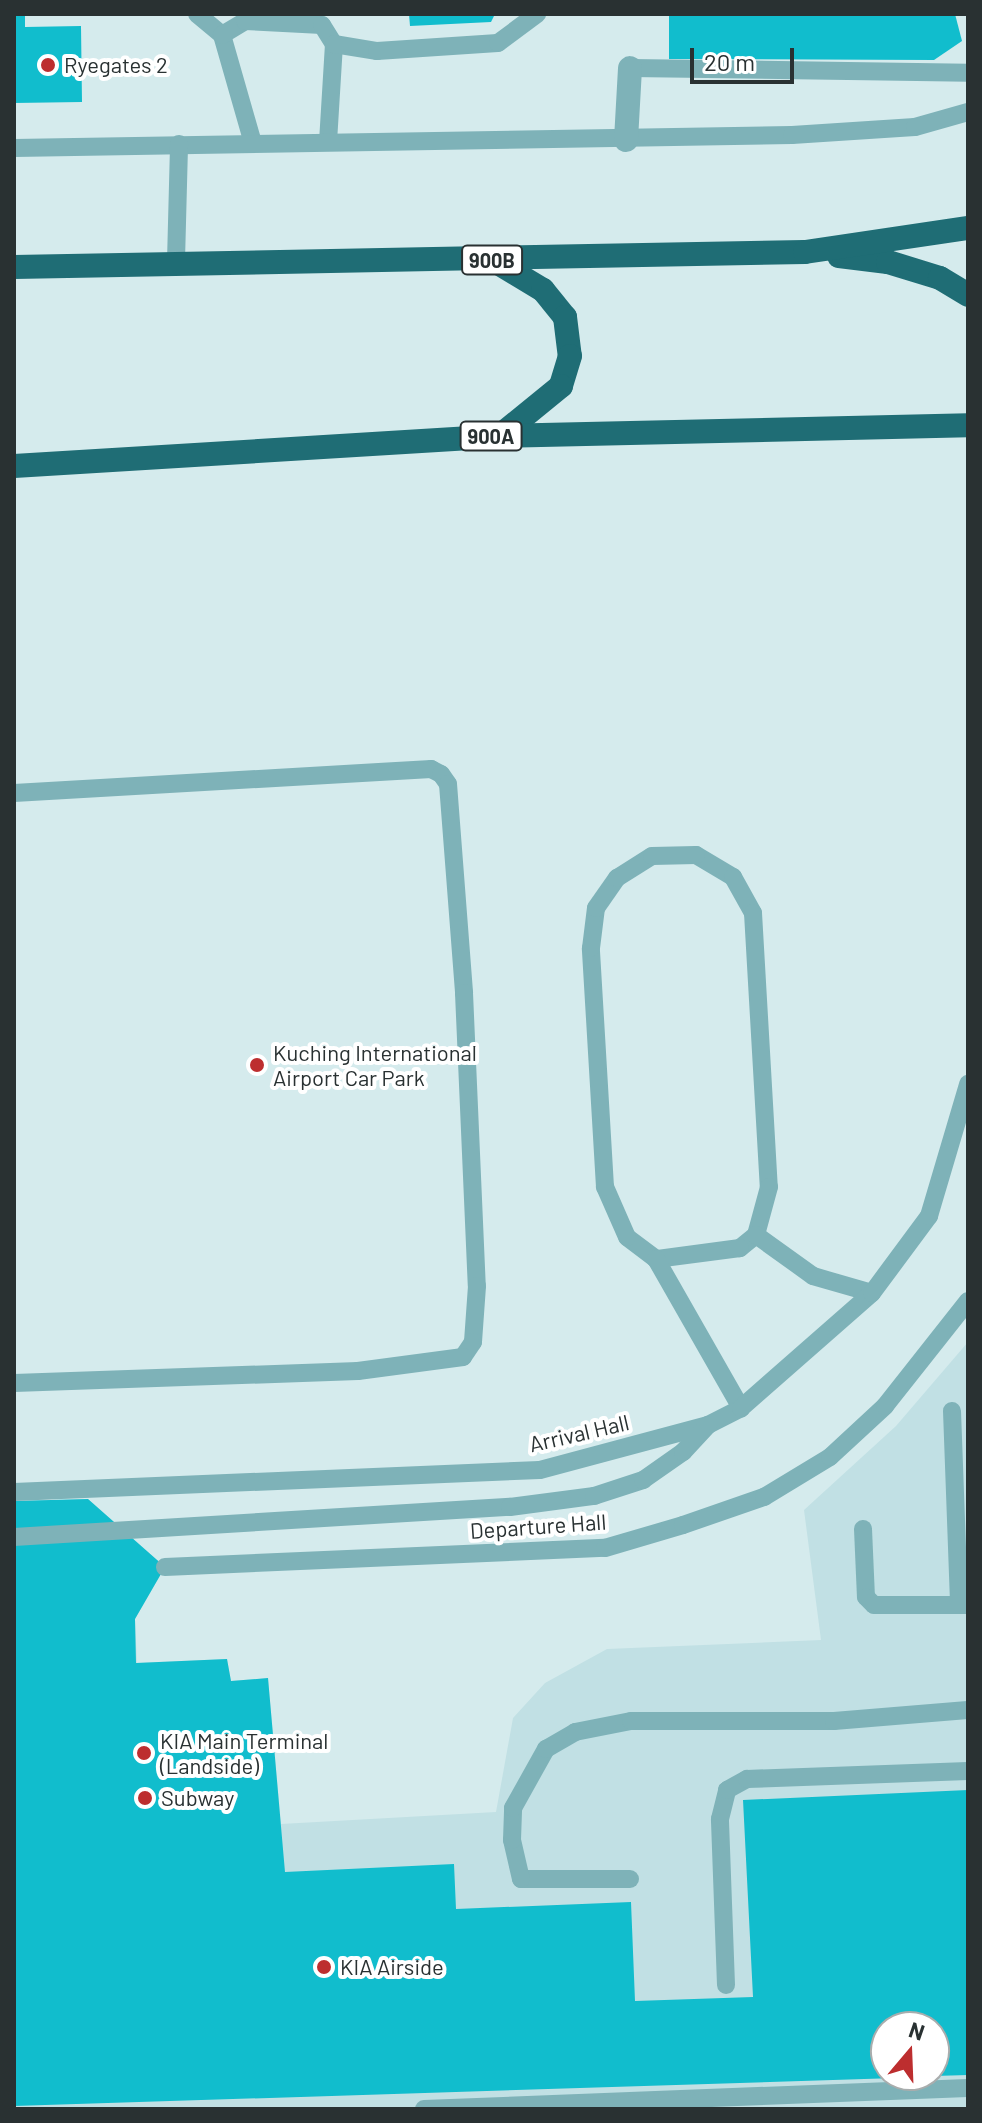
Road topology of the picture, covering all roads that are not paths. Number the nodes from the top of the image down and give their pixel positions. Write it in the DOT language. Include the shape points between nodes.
graph roads {
  1 [pos="197,14"];
  2 [pos="537,14"];
  3 [pos="222,35"];
  4 [pos="334,44"];
  5 [pos="630,68"];
  6 [pos="968,73"];
  7 [pos="968,112"];
  8 [pos="626,140"];
  9 [pos="328,142"];
  10 [pos="253,143"];
  11 [pos="179,144"];
  12 [pos="14,148"];
  13 [pos="968,228"];
  14 [pos="805,252"];
  15 [pos="493,260"];
  16 [pos="176,261"];
  17 [pos="14,267"];
  18 [pos="968,295"];
  19 [pos="968,425"];
  20 [pos="499,436"];
  21 [pos="14,466"];
  22 [pos="14,793"];
  23 [pos="968,1084"];
  24 [pos="756,1235"];
  25 [pos="656,1259"];
  26 [pos="872,1293"];
  27 [pos="968,1301"];
  28 [pos="14,1383"];
  29 [pos="741,1408"];
  30 [pos="952,1411"];
  31 [pos="708,1425"];
  32 [pos="14,1492"];
  33 [pos="863,1529"];
  34 [pos="14,1537"];
  35 [pos="165,1567"];
  36 [pos="964,1605"];
  37 [pos="968,1710"];
  38 [pos="968,1771"];
  39 [pos="630,1879"];
  40 [pos="726,1985"];
  41 [pos="968,2088"];
  42 [pos="424,2109"];
  1 -- 3 [label="lane"];
  2 -- 4 [label="lane" via="498,43 377,51"];
  3 -- 4 [label="lane" via="245,21 322,25"];
  3 -- 10 [label="lane"];
  4 -- 9 [label="lane"];
  5 -- 6 [label="lane"];
  5 -- 8 [label="street"];
  7 -- 8 [label="lane" via="915,127"];
  8 -- 9 [label="lane"];
  9 -- 10 [label="lane"];
  10 -- 11 [label="lane"];
  11 -- 12 [label="lane"];
  11 -- 16 [label="lane"];
  13 -- 14 [label="highway, 900B"];
  14 -- 15 [label="highway, 900B"];
  14 -- 18 [label="highway" via="888,262 940,278"];
  15 -- 16 [label="highway, 900B"];
  15 -- 20 [label="highway" via="543,290 565,317 570,356 561,386"];
  16 -- 17 [label="highway, 900B"];
  19 -- 20 [label="highway, 900A"];
  20 -- 21 [label="highway, 900A"];
  22 -- 28 [label="lane" via="431,769 441,774 448,784 464,993 477,1286 473,1342 463,1357 358,1371"];
  23 -- 26 [label="lane, Arrival Hall" via="929,1216"];
  24 -- 25 [label="lane" via="740,1248"];
  24 -- 25 [label="lane" via="769,1187 753,913 733,877 696,855 652,856 617,878 596,908 591,948 605,1187 627,1237"];
  24 -- 26 [label="lane" via="813,1276"];
  25 -- 29 [label="lane"];
  26 -- 29 [label="lane, Arrival Hall"];
  27 -- 35 [label="lane, Departure Hall" via="885,1406 830,1457 764,1497 683,1525 605,1548"];
  29 -- 31 [label="lane, Arrival Hall"];
  30 -- 36 [label="lane"];
  31 -- 32 [label="lane, Arrival Hall" via="540,1470"];
  31 -- 34 [label="lane" via="683,1452 643,1480 594,1496 510,1507"];
  33 -- 36 [label="lane" via="866,1597 874,1605"];
  37 -- 39 [label="lane" via="865,1720 631,1721 575,1732 546,1749 513,1808 521,1879"];
  38 -- 40 [label="lane" via="747,1779 727,1790 720,1819"];
  41 -- 42 [label="lane"];
}
